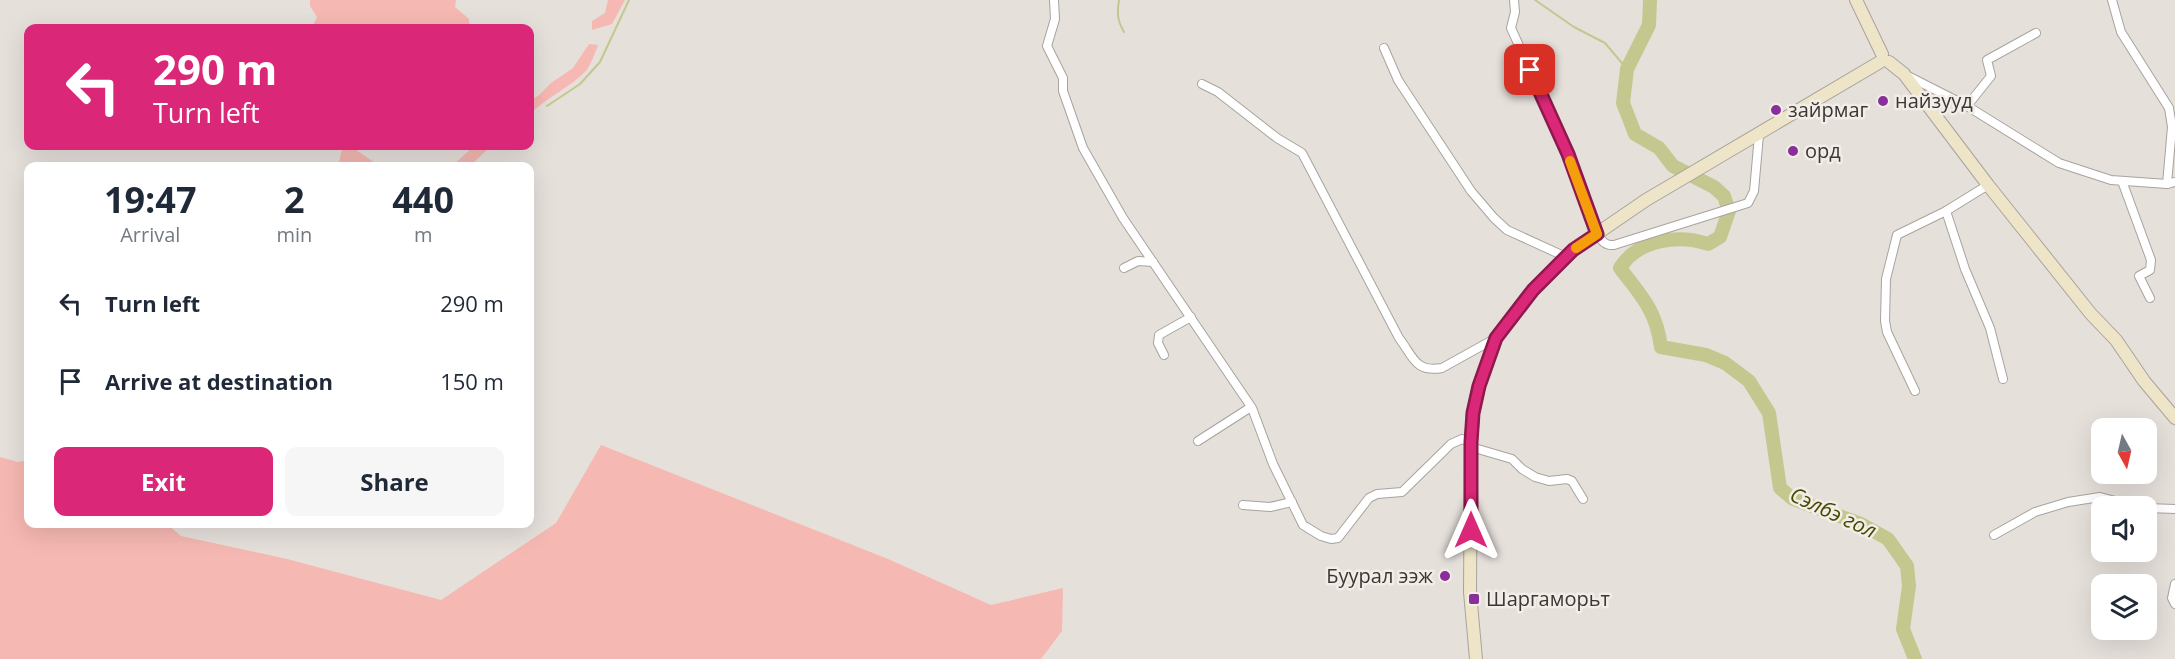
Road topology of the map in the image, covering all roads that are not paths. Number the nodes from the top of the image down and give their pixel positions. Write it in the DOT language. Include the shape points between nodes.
graph roads {
  1 [pos="1054,0"];
  2 [pos="1514,0"];
  3 [pos="1856,0"];
  4 [pos="2112,0"];
  5 [pos="2036,33"];
  6 [pos="1384,48"];
  7 [pos="1884,59"];
  8 [pos="1904,74"];
  9 [pos="1202,84"];
  10 [pos="1967,106"];
  11 [pos="1759,135"];
  12 [pos="2122,181"];
  13 [pos="2171,183"];
  14 [pos="1988,186"];
  15 [pos="1946,211"];
  16 [pos="1597,234"];
  17 [pos="1566,257"];
  18 [pos="1153,262"];
  19 [pos="1124,268"];
  20 [pos="2150,298"];
  21 [pos="1191,317"];
  22 [pos="1496,338"];
  23 [pos="1164,355"];
  24 [pos="2003,379"];
  25 [pos="1915,391"];
  26 [pos="1251,407"];
  27 [pos="2175,418"];
  28 [pos="1198,441"];
  29 [pos="1471,445"];
  30 [pos="2091,498"];
  31 [pos="1583,499"];
  32 [pos="1292,502"];
  33 [pos="1243,505"];
  34 [pos="2157,508"];
  35 [pos="2175,508"];
  36 [pos="1994,535"];
  37 [pos="2175,584"];
  38 [pos="2175,604"];
  39 [pos="1476,659"];
  1 -- 18 [label="street" via="1055,19 1047,46 1063,78 1063,91 1083,148"];
  2 -- 16 [label="street" via="1511,28 1568,154"];
  3 -- 7 [label="main road"];
  4 -- 13 [label="street" via="2121,32 2169,108"];
  5 -- 10 [label="street" via="1987,60 1991,76"];
  6 -- 17 [label="street" via="1398,80 1471,191 1494,218 1507,230"];
  7 -- 8 [label="main road"];
  7 -- 11 [label="main road"];
  8 -- 10 [label="street"];
  8 -- 14 [label="main road"];
  9 -- 22 [label="street" via="1302,153 1415,364 1442,368"];
  10 -- 12 [label="street" via="2059,163"];
  11 -- 16 [label="main road" via="1646,200"];
  11 -- 16 [label="street" via="1754,191 1748,203 1614,245 1604,243"];
  12 -- 13 [label="street"];
  12 -- 20 [label="street" via="2151,260 2150,270 2139,276"];
  14 -- 15 [label="street"];
  14 -- 27 [label="main road" via="2116,340"];
  15 -- 24 [label="street" via="1990,328"];
  15 -- 25 [label="street" via="1897,235 1886,279 1887,332"];
  16 -- 17 [label="main road"];
  17 -- 22 [label="main road" via="1533,290"];
  18 -- 19 [label="street" via="1138,261"];
  18 -- 21 [label="street"];
  21 -- 23 [label="street" via="1159,334"];
  21 -- 26 [label="street"];
  22 -- 29 [label="main road" via="1479,386"];
  26 -- 28 [label="street"];
  26 -- 32 [label="street"];
  29 -- 31 [label="street" via="1512,459 1535,477 1549,481 1568,479"];
  29 -- 32 [label="street" via="1462,440 1451,444 1402,492 1369,498 1338,538 1321,536 1303,525"];
  29 -- 39 [label="main road" via="1470,592"];
  30 -- 36 [label="street" via="2035,512"];
  32 -- 33 [label="street" via="1270,507"];
  34 -- 35 [label="street"];
  37 -- 38 [label="street"];
}
